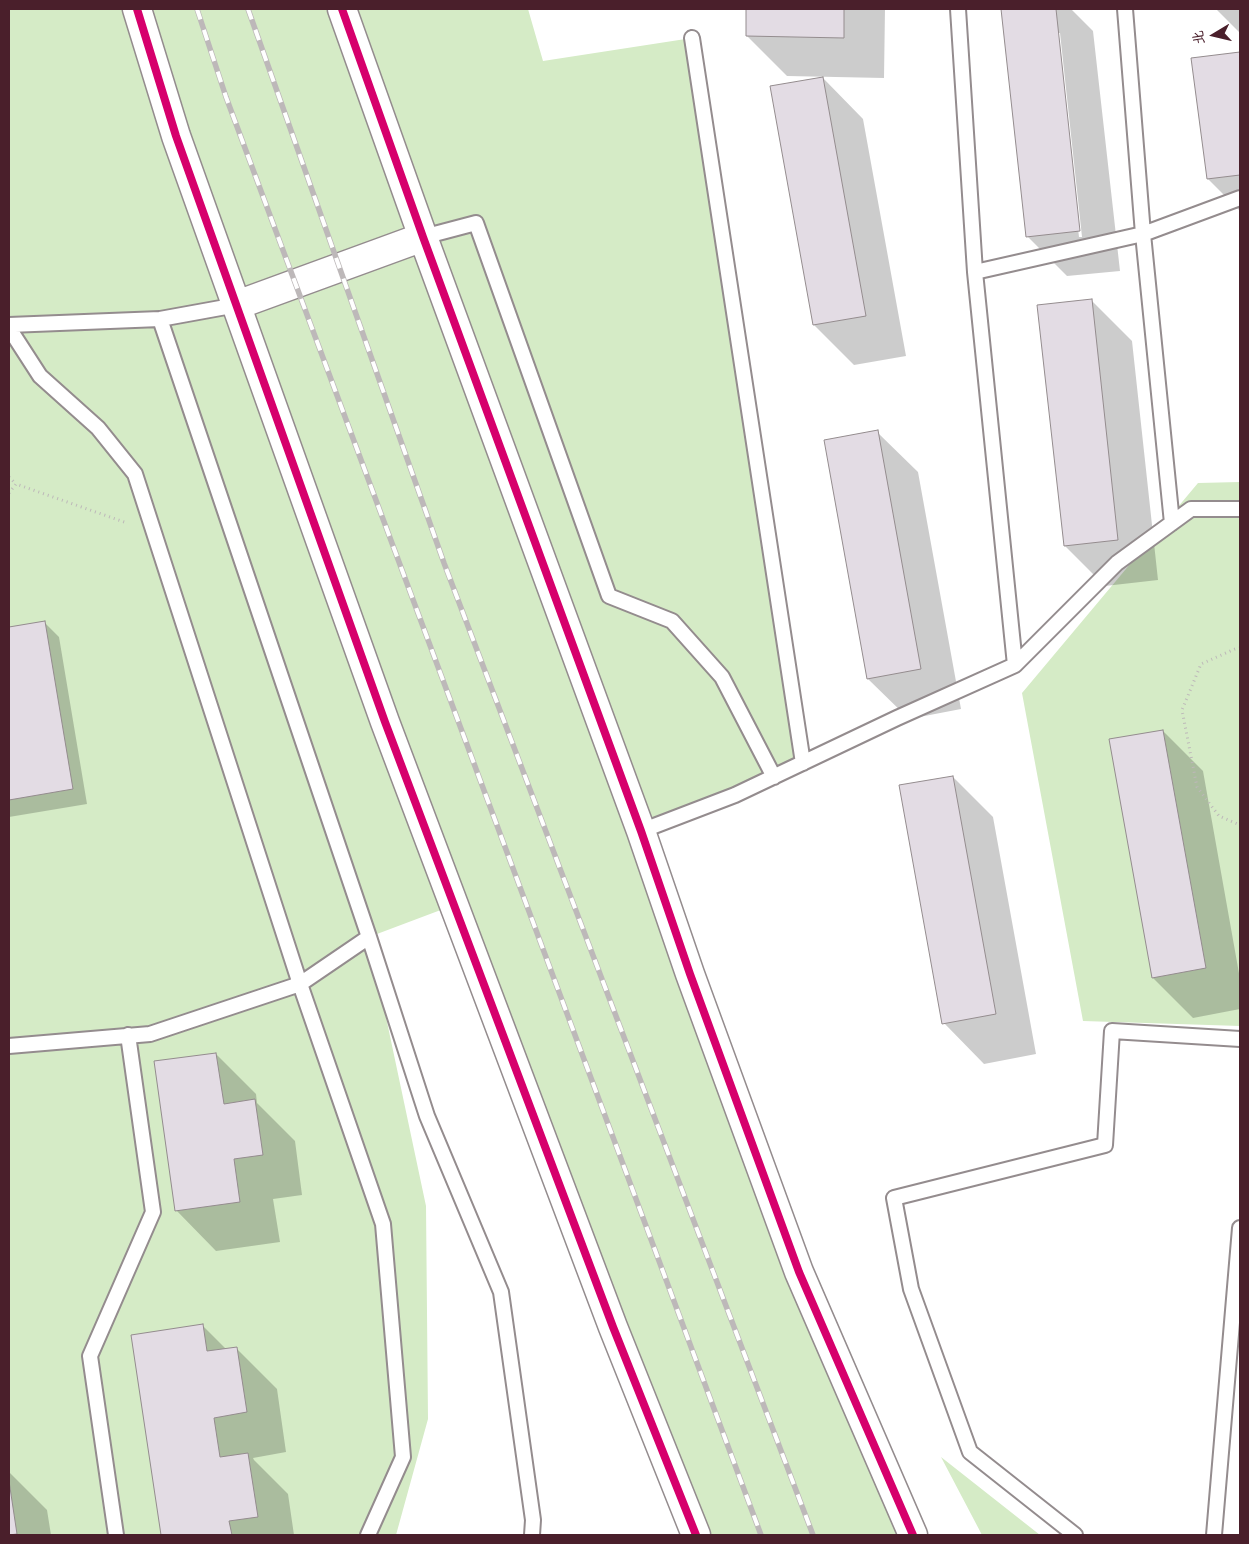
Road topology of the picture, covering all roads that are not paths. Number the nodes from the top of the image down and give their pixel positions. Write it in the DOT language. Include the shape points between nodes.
graph roads {
  1 [pos="136,9"];
  2 [pos="342,9"];
  3 [pos="958,9"];
  4 [pos="1125,9"];
  5 [pos="692,38"];
  6 [pos="1240,198"];
  7 [pos="1143,234"];
  8 [pos="423,237"];
  9 [pos="975,272"];
  10 [pos="237,305"];
  11 [pos="160,320"];
  12 [pos="9,327"];
  13 [pos="1240,509"];
  14 [pos="1172,524"];
  15 [pos="1015,665"];
  16 [pos="803,763"];
  17 [pos="774,777"];
  18 [pos="641,831"];
  19 [pos="369,937"];
  20 [pos="300,984"];
  21 [pos="128,1035"];
  22 [pos="1240,1039"];
  23 [pos="9,1046"];
  24 [pos="1240,1228"];
  25 [pos="116,1535"];
  26 [pos="368,1535"];
  27 [pos="532,1535"];
  28 [pos="696,1535"];
  29 [pos="913,1535"];
  30 [pos="1075,1535"];
  31 [pos="1214,1535"];
  1 -- 10 [label="street" via="176,136"];
  2 -- 8 [label="street"];
  3 -- 9 [label="lane"];
  4 -- 7 [label="lane"];
  5 -- 16 [label="lane"];
  6 -- 7 [label="lane"];
  7 -- 9 [label="lane"];
  7 -- 14 [label="lane"];
  8 -- 10 [label="street"];
  8 -- 17 [label="lane" via="476,222 609,596 672,621 722,677"];
  8 -- 18 [label="street"];
  9 -- 15 [label="lane"];
  10 -- 11 [label="lane"];
  10 -- 28 [label="street" via="385,722 609,1318"];
  11 -- 12 [label="lane"];
  11 -- 19 [label="lane"];
  12 -- 20 [label="lane" via="40,376 98,428 135,474"];
  13 -- 14 [label="lane" via="1192,509"];
  14 -- 15 [label="lane" via="1117,563"];
  15 -- 16 [label="lane"];
  16 -- 17 [label="lane"];
  17 -- 18 [label="lane"];
  18 -- 29 [label="street" via="798,1272"];
  19 -- 20 [label="lane"];
  19 -- 27 [label="lane" via="427,1116 501,1292"];
  20 -- 21 [label="lane" via="150,1034"];
  20 -- 26 [label="lane" via="383,1224 403,1457"];
  21 -- 23 [label="lane"];
  21 -- 25 [label="lane" via="153,1212 90,1356"];
  22 -- 30 [label="lane" via="1112,1030 1105,1145 894,1198 911,1289 970,1452"];
  24 -- 31 [label="lane"];
}
